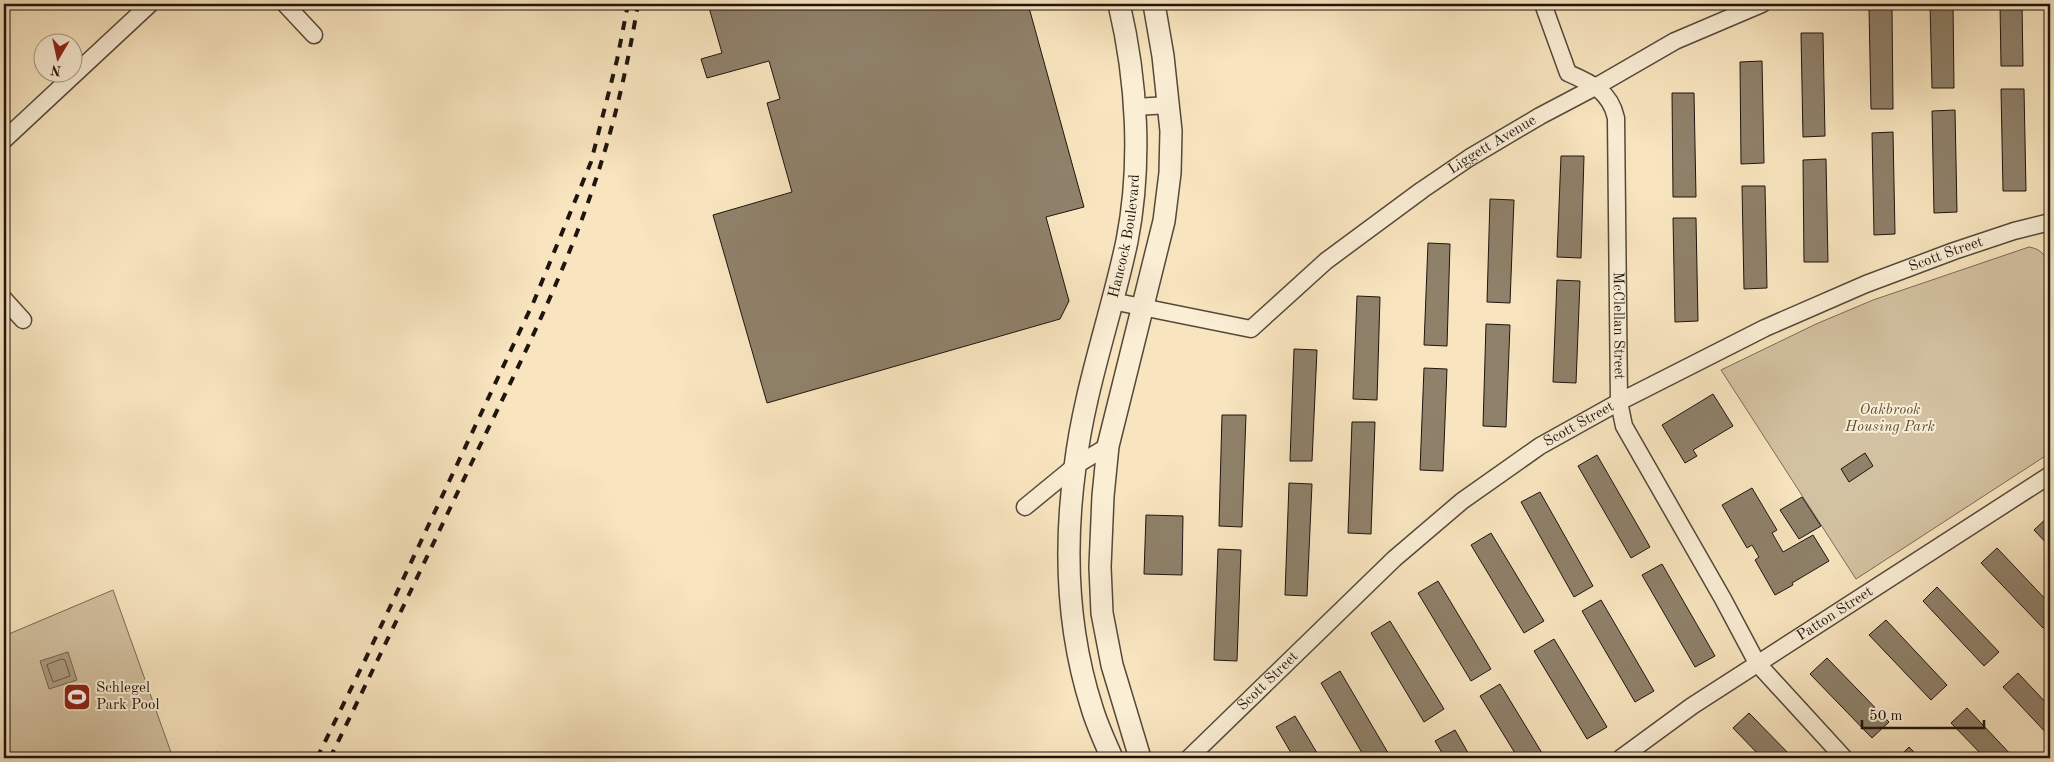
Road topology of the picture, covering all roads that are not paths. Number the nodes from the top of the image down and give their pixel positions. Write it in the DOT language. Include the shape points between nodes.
graph roads {
  1 [pos="150,4"];
  2 [pos="285,4"];
  3 [pos="1119,4"];
  4 [pos="1154,4"];
  5 [pos="1543,4"];
  6 [pos="1762,4"];
  7 [pos="314,35"];
  8 [pos="1597,86"];
  9 [pos="1168,105"];
  10 [pos="1134,107"];
  11 [pos="4,140"];
  12 [pos="2050,222"];
  13 [pos="4,299"];
  14 [pos="1112,300"];
  15 [pos="1143,307"];
  16 [pos="23,320"];
  17 [pos="1619,402"];
  18 [pos="1108,446"];
  19 [pos="1075,466"];
  20 [pos="2050,474"];
  21 [pos="1025,507"];
  22 [pos="1757,663"];
  23 [pos="1112,758"];
  24 [pos="1140,758"];
  25 [pos="1189,758"];
  26 [pos="1620,758"];
  27 [pos="1844,758"];
  1 -- 11 [label="street"];
  2 -- 7 [label="street"];
  3 -- 10 [label="street, Hancock Boulevard"];
  4 -- 9 [label="street"];
  5 -- 8 [label="street, McClellan Street" via="1568,73"];
  6 -- 8 [label="street, Liggett Avenue" via="1675,41"];
  8 -- 15 [label="street, Liggett Avenue" via="1531,121 1422,190 1326,261 1251,330"];
  8 -- 17 [label="street, McClellan Street" via="1614,107 1616,118"];
  9 -- 10 [label="street"];
  9 -- 15 [label="street" via="1170,173 1164,221"];
  10 -- 14 [label="street, Hancock Boulevard" via="1134,188 1127,241"];
  12 -- 17 [label="street, Scott Street" via="1954,251 1866,284 1765,328"];
  13 -- 16 [label="street"];
  14 -- 15 [label="street"];
  14 -- 19 [label="street, Hancock Boulevard" via="1087,399"];
  15 -- 18 [label="street"];
  17 -- 22 [label="street, McClellan Street" via="1624,426"];
  17 -- 25 [label="street, Scott Street" via="1529,454 1432,526 1394,558"];
  18 -- 19 [label="street"];
  18 -- 24 [label="street" via="1100,567 1102,613 1112,665"];
  19 -- 21 [label="street"];
  19 -- 23 [label="street, Hancock Boulevard" via="1069,593 1080,662 1092,708"];
  20 -- 22 [label="street, Patton Street"];
  22 -- 26 [label="street, Patton Street"];
  22 -- 27 [label="street, McClellan Street"];
}
